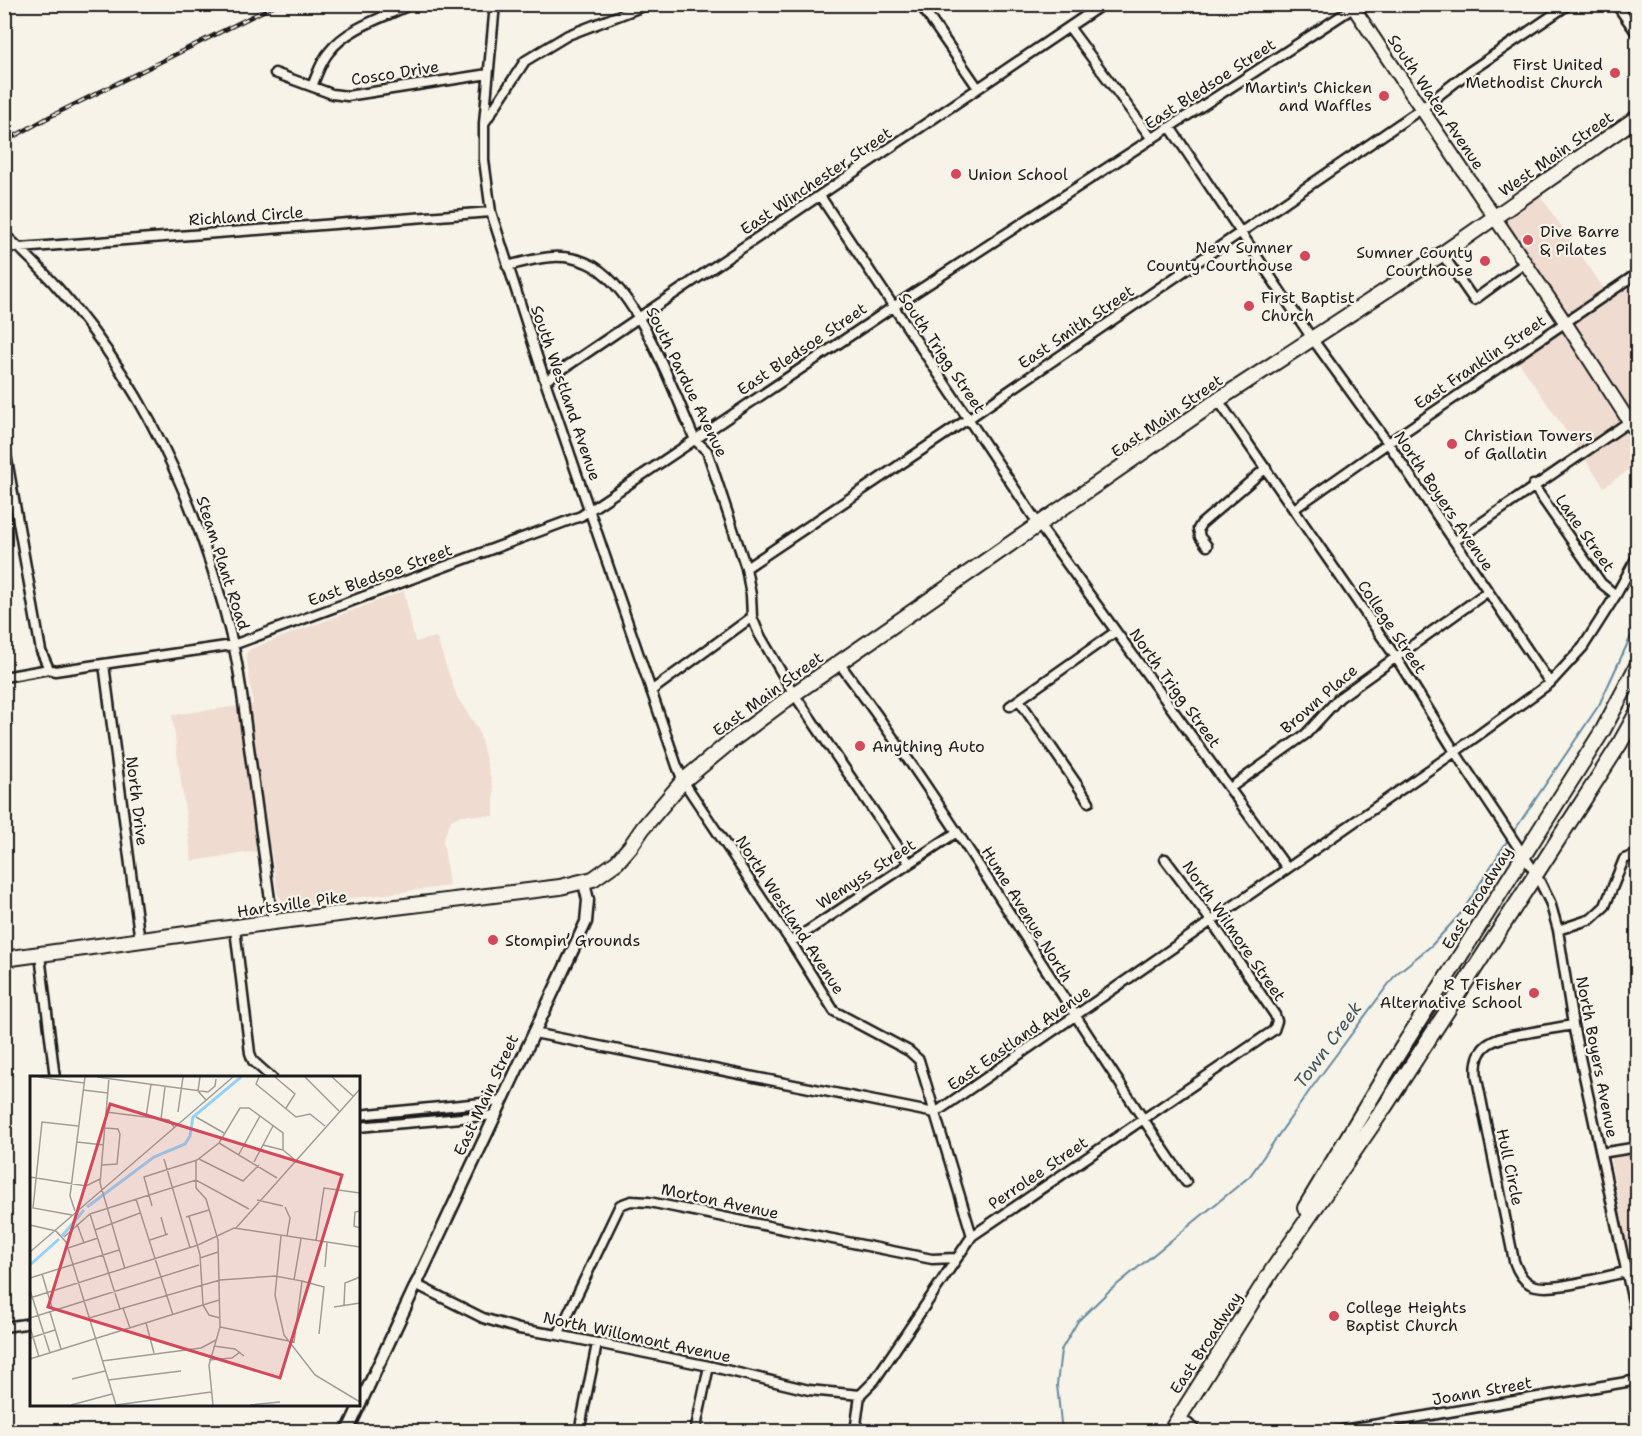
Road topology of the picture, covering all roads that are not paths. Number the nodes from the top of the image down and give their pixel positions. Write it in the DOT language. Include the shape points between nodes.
graph roads {
  1 [pos="412,4"];
  2 [pos="495,4"];
  3 [pos="649,4"];
  4 [pos="920,4"];
  5 [pos="1103,4"];
  6 [pos="1569,4"];
  7 [pos="1617,4"];
  8 [pos="1352,6"];
  9 [pos="1069,27"];
  10 [pos="1638,35"];
  11 [pos="275,73"];
  12 [pos="488,74"];
  13 [pos="312,86"];
  14 [pos="978,88"];
  15 [pos="1421,109"];
  16 [pos="1638,117"];
  17 [pos="484,123"];
  18 [pos="1170,127"];
  19 [pos="1152,139"];
  20 [pos="820,196"];
  21 [pos="491,212"];
  22 [pos="1494,218"];
  23 [pos="1241,232"];
  24 [pos="4,234"];
  25 [pos="4,245"];
  26 [pos="20,248"];
  27 [pos="1442,254"];
  28 [pos="1525,263"];
  29 [pos="507,266"];
  30 [pos="1638,273"];
  31 [pos="893,307"];
  32 [pos="640,318"];
  33 [pos="1565,322"];
  34 [pos="1311,338"];
  35 [pos="545,381"];
  36 [pos="1218,400"];
  37 [pos="968,419"];
  38 [pos="1630,421"];
  39 [pos="1638,435"];
  40 [pos="695,440"];
  41 [pos="4,443"];
  42 [pos="1388,443"];
  43 [pos="1266,468"];
  44 [pos="1533,485"];
  45 [pos="1294,509"];
  46 [pos="591,510"];
  47 [pos="1040,525"];
  48 [pos="1455,541"];
  49 [pos="1207,546"];
  50 [pos="1638,555"];
  51 [pos="746,568"];
  52 [pos="1487,592"];
  53 [pos="1616,595"];
  54 [pos="752,617"];
  55 [pos="1115,632"];
  56 [pos="233,645"];
  57 [pos="1395,656"];
  58 [pos="839,663"];
  59 [pos="104,664"];
  60 [pos="1638,664"];
  61 [pos="50,669"];
  62 [pos="4,677"];
  63 [pos="1550,683"];
  64 [pos="1633,685"];
  65 [pos="651,691"];
  66 [pos="794,694"];
  67 [pos="1019,699"];
  68 [pos="1010,706"];
  69 [pos="1637,713"];
  70 [pos="1455,752"];
  71 [pos="683,781"];
  72 [pos="1230,788"];
  73 [pos="1089,802"];
  74 [pos="957,832"];
  75 [pos="1638,854"];
  76 [pos="1524,856"];
  77 [pos="1165,859"];
  78 [pos="909,863"];
  79 [pos="1287,868"];
  80 [pos="1536,874"];
  81 [pos="584,883"];
  82 [pos="1550,902"];
  83 [pos="273,922"];
  84 [pos="1212,922"];
  85 [pos="235,929"];
  86 [pos="1558,930"];
  87 [pos="140,942"];
  88 [pos="791,942"];
  89 [pos="40,955"];
  90 [pos="4,959"];
  91 [pos="1075,1017"];
  92 [pos="1277,1021"];
  93 [pos="1573,1025"];
  94 [pos="534,1033"];
  95 [pos="55,1076"];
  96 [pos="271,1076"];
  97 [pos="502,1101"];
  98 [pos="935,1113"];
  99 [pos="360,1115"];
  100 [pos="496,1115"];
  101 [pos="1143,1120"];
  102 [pos="360,1127"];
  103 [pos="1638,1147"];
  104 [pos="1600,1153"];
  105 [pos="1186,1182"];
  106 [pos="972,1236"];
  107 [pos="1280,1254"];
  108 [pos="956,1258"];
  109 [pos="1626,1272"];
  110 [pos="415,1284"];
  111 [pos="30,1323"];
  112 [pos="1638,1324"];
  113 [pos="4,1327"];
  114 [pos="558,1335"];
  115 [pos="597,1344"];
  116 [pos="709,1366"];
  117 [pos="1638,1380"];
  118 [pos="860,1395"];
  119 [pos="360,1403"];
  120 [pos="359,1406"];
  121 [pos="1180,1416"];
  122 [pos="1384,1427"];
  123 [pos="347,1431"];
  124 [pos="579,1431"];
  125 [pos="696,1431"];
  126 [pos="855,1431"];
  127 [pos="1170,1431"];
  128 [pos="1197,1431"];
  129 [pos="1331,1431"];
  1 -- 13 [label="street" via="337,43 327,53"];
  2 -- 12 [label="street, South Westland Avenue"];
  3 -- 17 [label="street" via="568,35 525,61"];
  4 -- 14 [label="street"];
  5 -- 9 [label="street, East Winchester Street"];
  6 -- 15 [label="street, East Smith Street"];
  7 -- 10 [label="street"];
  8 -- 15 [label="main road, South Water Avenue"];
  8 -- 18 [label="street, East Bledsoe Street"];
  9 -- 14 [label="street, East Winchester Street"];
  9 -- 19 [label="street"];
  11 -- 13 [label="street, Cosco Drive"];
  12 -- 13 [label="street, Cosco Drive" via="347,96"];
  12 -- 17 [label="street, South Westland Avenue"];
  14 -- 20 [label="street, East Winchester Street"];
  15 -- 22 [label="main road, South Water Avenue"];
  15 -- 23 [label="street, East Smith Street"];
  16 -- 22 [label="main road, West Main Street"];
  17 -- 21 [label="street, South Westland Avenue"];
  18 -- 19 [label="street, East Bledsoe Street"];
  18 -- 23 [label="street, North Boyers Avenue"];
  19 -- 31 [label="street, East Bledsoe Street"];
  20 -- 31 [label="street, South Trigg Street"];
  20 -- 32 [label="street, East Winchester Street"];
  21 -- 26 [label="street, Richland Circle"];
  21 -- 29 [label="street, South Westland Avenue"];
  22 -- 27 [label="main road, East Main Street"];
  22 -- 28 [label="main road, South Water Avenue"];
  23 -- 34 [label="street, North Boyers Avenue"];
  23 -- 37 [label="street, East Smith Street"];
  24 -- 26 [label="street, Steam Plant Road"];
  25 -- 26 [label="street, Richland Circle"];
  26 -- 56 [label="street, Steam Plant Road" via="104,345 160,438 198,524"];
  27 -- 28 [label="street" via="1474,300"];
  27 -- 34 [label="main road, East Main Street"];
  28 -- 33 [label="main road, South Water Avenue"];
  29 -- 32 [label="street, South Pardue Avenue" via="541,256 586,262 602,271"];
  29 -- 35 [label="street, South Westland Avenue"];
  30 -- 33 [label="street, East Franklin Street"];
  31 -- 37 [label="street, South Trigg Street"];
  31 -- 40 [label="street, East Bledsoe Street"];
  32 -- 35 [label="street, East Winchester Street"];
  32 -- 40 [label="street, South Pardue Avenue"];
  33 -- 38 [label="main road, South Water Avenue"];
  33 -- 42 [label="street, East Franklin Street"];
  34 -- 36 [label="main road, East Main Street"];
  34 -- 42 [label="street, North Boyers Avenue"];
  35 -- 46 [label="street, South Westland Avenue"];
  36 -- 43 [label="street, College Street"];
  36 -- 47 [label="main road, East Main Street"];
  37 -- 47 [label="street, South Trigg Street"];
  37 -- 51 [label="street, East Smith Street"];
  38 -- 39 [label="main road, South Water Avenue"];
  38 -- 44 [label="street"];
  40 -- 46 [label="street, East Bledsoe Street"];
  40 -- 51 [label="street, South Pardue Avenue" via="707,451"];
  41 -- 61 [label="street" via="41,651"];
  42 -- 45 [label="street, East Franklin Street"];
  42 -- 48 [label="street, North Boyers Avenue"];
  43 -- 45 [label="street, College Street"];
  43 -- 49 [label="street" via="1201,524 1198,530"];
  44 -- 48 [label="street"];
  44 -- 53 [label="street, Lane Street" via="1601,583"];
  45 -- 57 [label="street, College Street"];
  46 -- 56 [label="street, East Bledsoe Street"];
  46 -- 65 [label="street, South Westland Avenue"];
  47 -- 55 [label="street, North Trigg Street"];
  47 -- 58 [label="main road, East Main Street"];
  48 -- 52 [label="street, North Boyers Avenue"];
  50 -- 53 [label="street, East Eastland Avenue"];
  51 -- 54 [label="street, South Pardue Avenue"];
  52 -- 57 [label="street, Brown Place"];
  52 -- 63 [label="street, North Boyers Avenue"];
  53 -- 63 [label="street, East Eastland Avenue" via="1583,647"];
  54 -- 65 [label="street"];
  54 -- 66 [label="street, South Pardue Avenue"];
  55 -- 67 [label="street"];
  55 -- 72 [label="street, North Trigg Street"];
  56 -- 59 [label="street"];
  56 -- 83 [label="street, Steam Plant Road"];
  57 -- 70 [label="street, College Street"];
  57 -- 72 [label="street, Brown Place" via="1339,698 1306,734"];
  58 -- 66 [label="main road, East Main Street"];
  58 -- 74 [label="street, Hume Avenue North"];
  59 -- 61 [label="street"];
  59 -- 87 [label="street, North Drive"];
  60 -- 64 [label="main road, East Broadway"];
  61 -- 62 [label="street"];
  63 -- 70 [label="street, East Eastland Avenue"];
  64 -- 76 [label="main road, East Broadway"];
  65 -- 71 [label="street, South Westland Avenue"];
  66 -- 71 [label="main road, East Main Street"];
  66 -- 78 [label="street, South Pardue Avenue"];
  67 -- 68 [label="street"];
  67 -- 73 [label="street"];
  69 -- 80 [label="main road, East Broadway"];
  70 -- 76 [label="street, College Street"];
  70 -- 79 [label="street, East Eastland Avenue"];
  71 -- 81 [label="main road, East Main Street" via="617,862"];
  71 -- 88 [label="street, North Westland Avenue"];
  72 -- 79 [label="street, North Trigg Street"];
  74 -- 78 [label="street, Wemyss Street"];
  74 -- 91 [label="street, Hume Avenue North"];
  75 -- 86 [label="street" via="1624,859 1605,906 1591,919"];
  76 -- 80 [label="street, College Street"];
  76 -- 107 [label="main road, East Broadway" via="1394,1062"];
  77 -- 84 [label="street, North Wilmore Street"];
  78 -- 88 [label="street, Wemyss Street"];
  79 -- 84 [label="street, East Eastland Avenue"];
  80 -- 82 [label="street, College Street"];
  80 -- 107 [label="main road, East Broadway" via="1384,1108"];
  81 -- 83 [label="main road, Hartsville Pike"];
  81 -- 94 [label="street, East Main Street" via="588,900 586,922"];
  82 -- 86 [label="street, North Boyers Avenue"];
  83 -- 85 [label="main road, Hartsville Pike"];
  84 -- 91 [label="street, East Eastland Avenue"];
  84 -- 92 [label="street, North Wilmore Street"];
  85 -- 87 [label="main road, Hartsville Pike"];
  85 -- 96 [label="street" via="250,1053"];
  86 -- 93 [label="street, North Boyers Avenue"];
  87 -- 89 [label="main road, Hartsville Pike"];
  88 -- 98 [label="street, North Westland Avenue" via="834,1011 919,1060"];
  89 -- 90 [label="main road, Hartsville Pike"];
  89 -- 95 [label="street"];
  91 -- 98 [label="street, East Eastland Avenue"];
  91 -- 101 [label="street, Hume Avenue North"];
  92 -- 101 [label="street, Perrolee Street" via="1274,1030"];
  93 -- 104 [label="street, North Boyers Avenue"];
  93 -- 109 [label="street, Hull Circle" via="1498,1038 1477,1059 1477,1079 1515,1261 1522,1278 1538,1287 1557,1287"];
  94 -- 97 [label="street, East Main Street"];
  94 -- 98 [label="street"];
  97 -- 99 [label="street"];
  97 -- 100 [label="street, East Main Street"];
  98 -- 106 [label="street, North Westland Avenue"];
  100 -- 102 [label="street"];
  100 -- 110 [label="street, East Main Street"];
  101 -- 105 [label="street, Hume Avenue North"];
  101 -- 106 [label="street, Perrolee Street"];
  103 -- 104 [label="street"];
  104 -- 109 [label="street, North Boyers Avenue"];
  106 -- 108 [label="street, Perrolee Street"];
  107 -- 121 [label="main road, East Broadway"];
  108 -- 114 [label="street, Morton Avenue" via="932,1259 631,1201 620,1205"];
  108 -- 118 [label="street, Perrolee Street" via="874,1381"];
  109 -- 112 [label="street, North Boyers Avenue"];
  110 -- 114 [label="street, North Willomont Avenue" via="483,1318"];
  110 -- 119 [label="street, East Main Street"];
  111 -- 113 [label="street"];
  114 -- 115 [label="street, North Willomont Avenue"];
  115 -- 116 [label="street, North Willomont Avenue"];
  115 -- 124 [label="street"];
  116 -- 118 [label="street, North Willomont Avenue" via="808,1390"];
  116 -- 125 [label="street"];
  117 -- 122 [label="street, Joann Street"];
  118 -- 126 [label="street"];
  120 -- 123 [label="street, East Main Street"];
  121 -- 127 [label="main road, East Broadway"];
  121 -- 128 [label="street"];
  122 -- 129 [label="street, Joann Street"];
}
